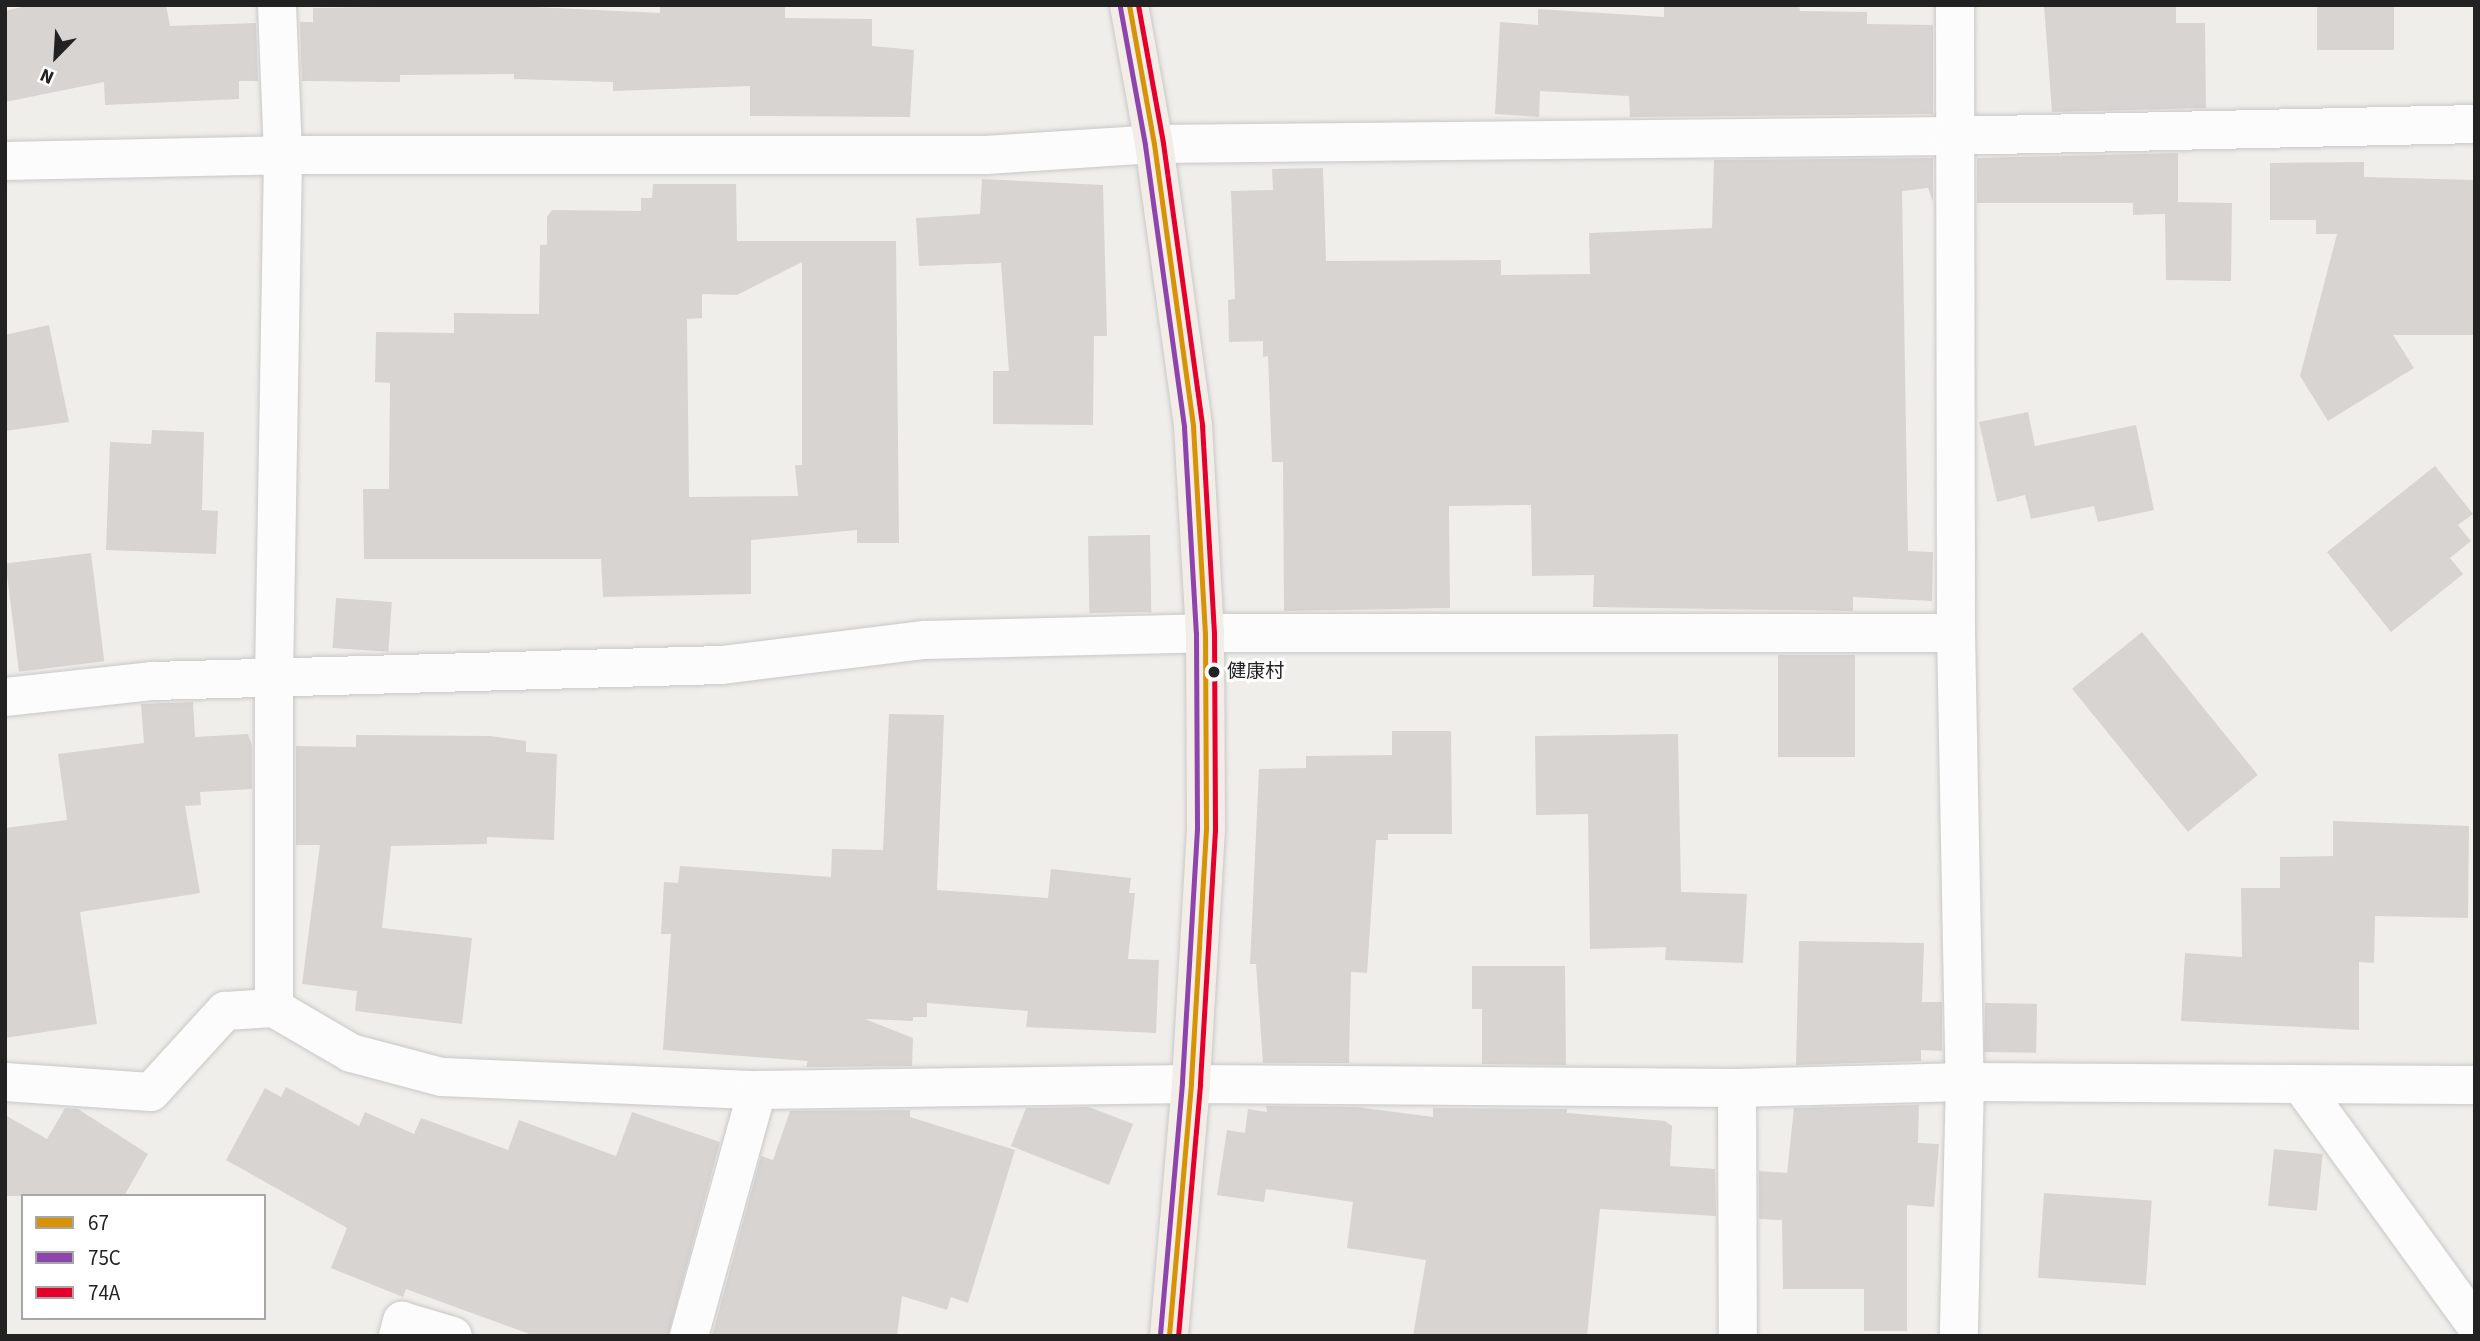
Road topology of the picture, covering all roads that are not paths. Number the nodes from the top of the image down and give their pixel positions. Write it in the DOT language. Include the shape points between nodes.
graph roads {
  1 [pos="277,5"];
  2 [pos="1129,5"];
  3 [pos="1955,5"];
  4 [pos="2475,124"];
  5 [pos="1952,136"];
  6 [pos="1154,144"];
  7 [pos="283,155"];
  8 [pos="5,161"];
  9 [pos="1205,633"];
  10 [pos="1956,633"];
  11 [pos="274,677"];
  12 [pos="5,697"];
  13 [pos="274,1008"];
  14 [pos="5,1082"];
  15 [pos="1965,1082"];
  16 [pos="1191,1084"];
  17 [pos="2475,1085"];
  18 [pos="2302,1086"];
  19 [pos="1737,1088"];
  20 [pos="757,1090"];
  21 [pos="2475,1324"];
  22 [pos="398,1336"];
  23 [pos="453,1336"];
  24 [pos="689,1336"];
  25 [pos="1169,1336"];
  26 [pos="1738,1336"];
  27 [pos="1959,1336"];
  1 -- 7 [label="street"];
  2 -- 6 [label="main road"];
  3 -- 5 [label="street"];
  4 -- 5 [label="street"];
  5 -- 6 [label="street"];
  5 -- 10 [label="street"];
  6 -- 7 [label="street" via="986,155"];
  6 -- 9 [label="main road" via="1193,426"];
  7 -- 8 [label="street"];
  7 -- 11 [label="street"];
  9 -- 10 [label="street"];
  9 -- 11 [label="street" via="924,640 722,665"];
  9 -- 16 [label="main road" via="1206,829"];
  10 -- 15 [label="street"];
  11 -- 12 [label="street" via="153,681"];
  11 -- 13 [label="street"];
  13 -- 14 [label="street" via="225,1011 151,1092"];
  13 -- 20 [label="street" via="351,1053 442,1077"];
  15 -- 18 [label="street"];
  15 -- 19 [label="street"];
  15 -- 27 [label="street"];
  16 -- 19 [label="street"];
  16 -- 20 [label="street"];
  16 -- 25 [label="main road"];
  17 -- 18 [label="street"];
  18 -- 21 [label="street"];
  19 -- 26 [label="street"];
  20 -- 24 [label="street"];
  22 -- 23 [label="street" via="402,1321"];
}
